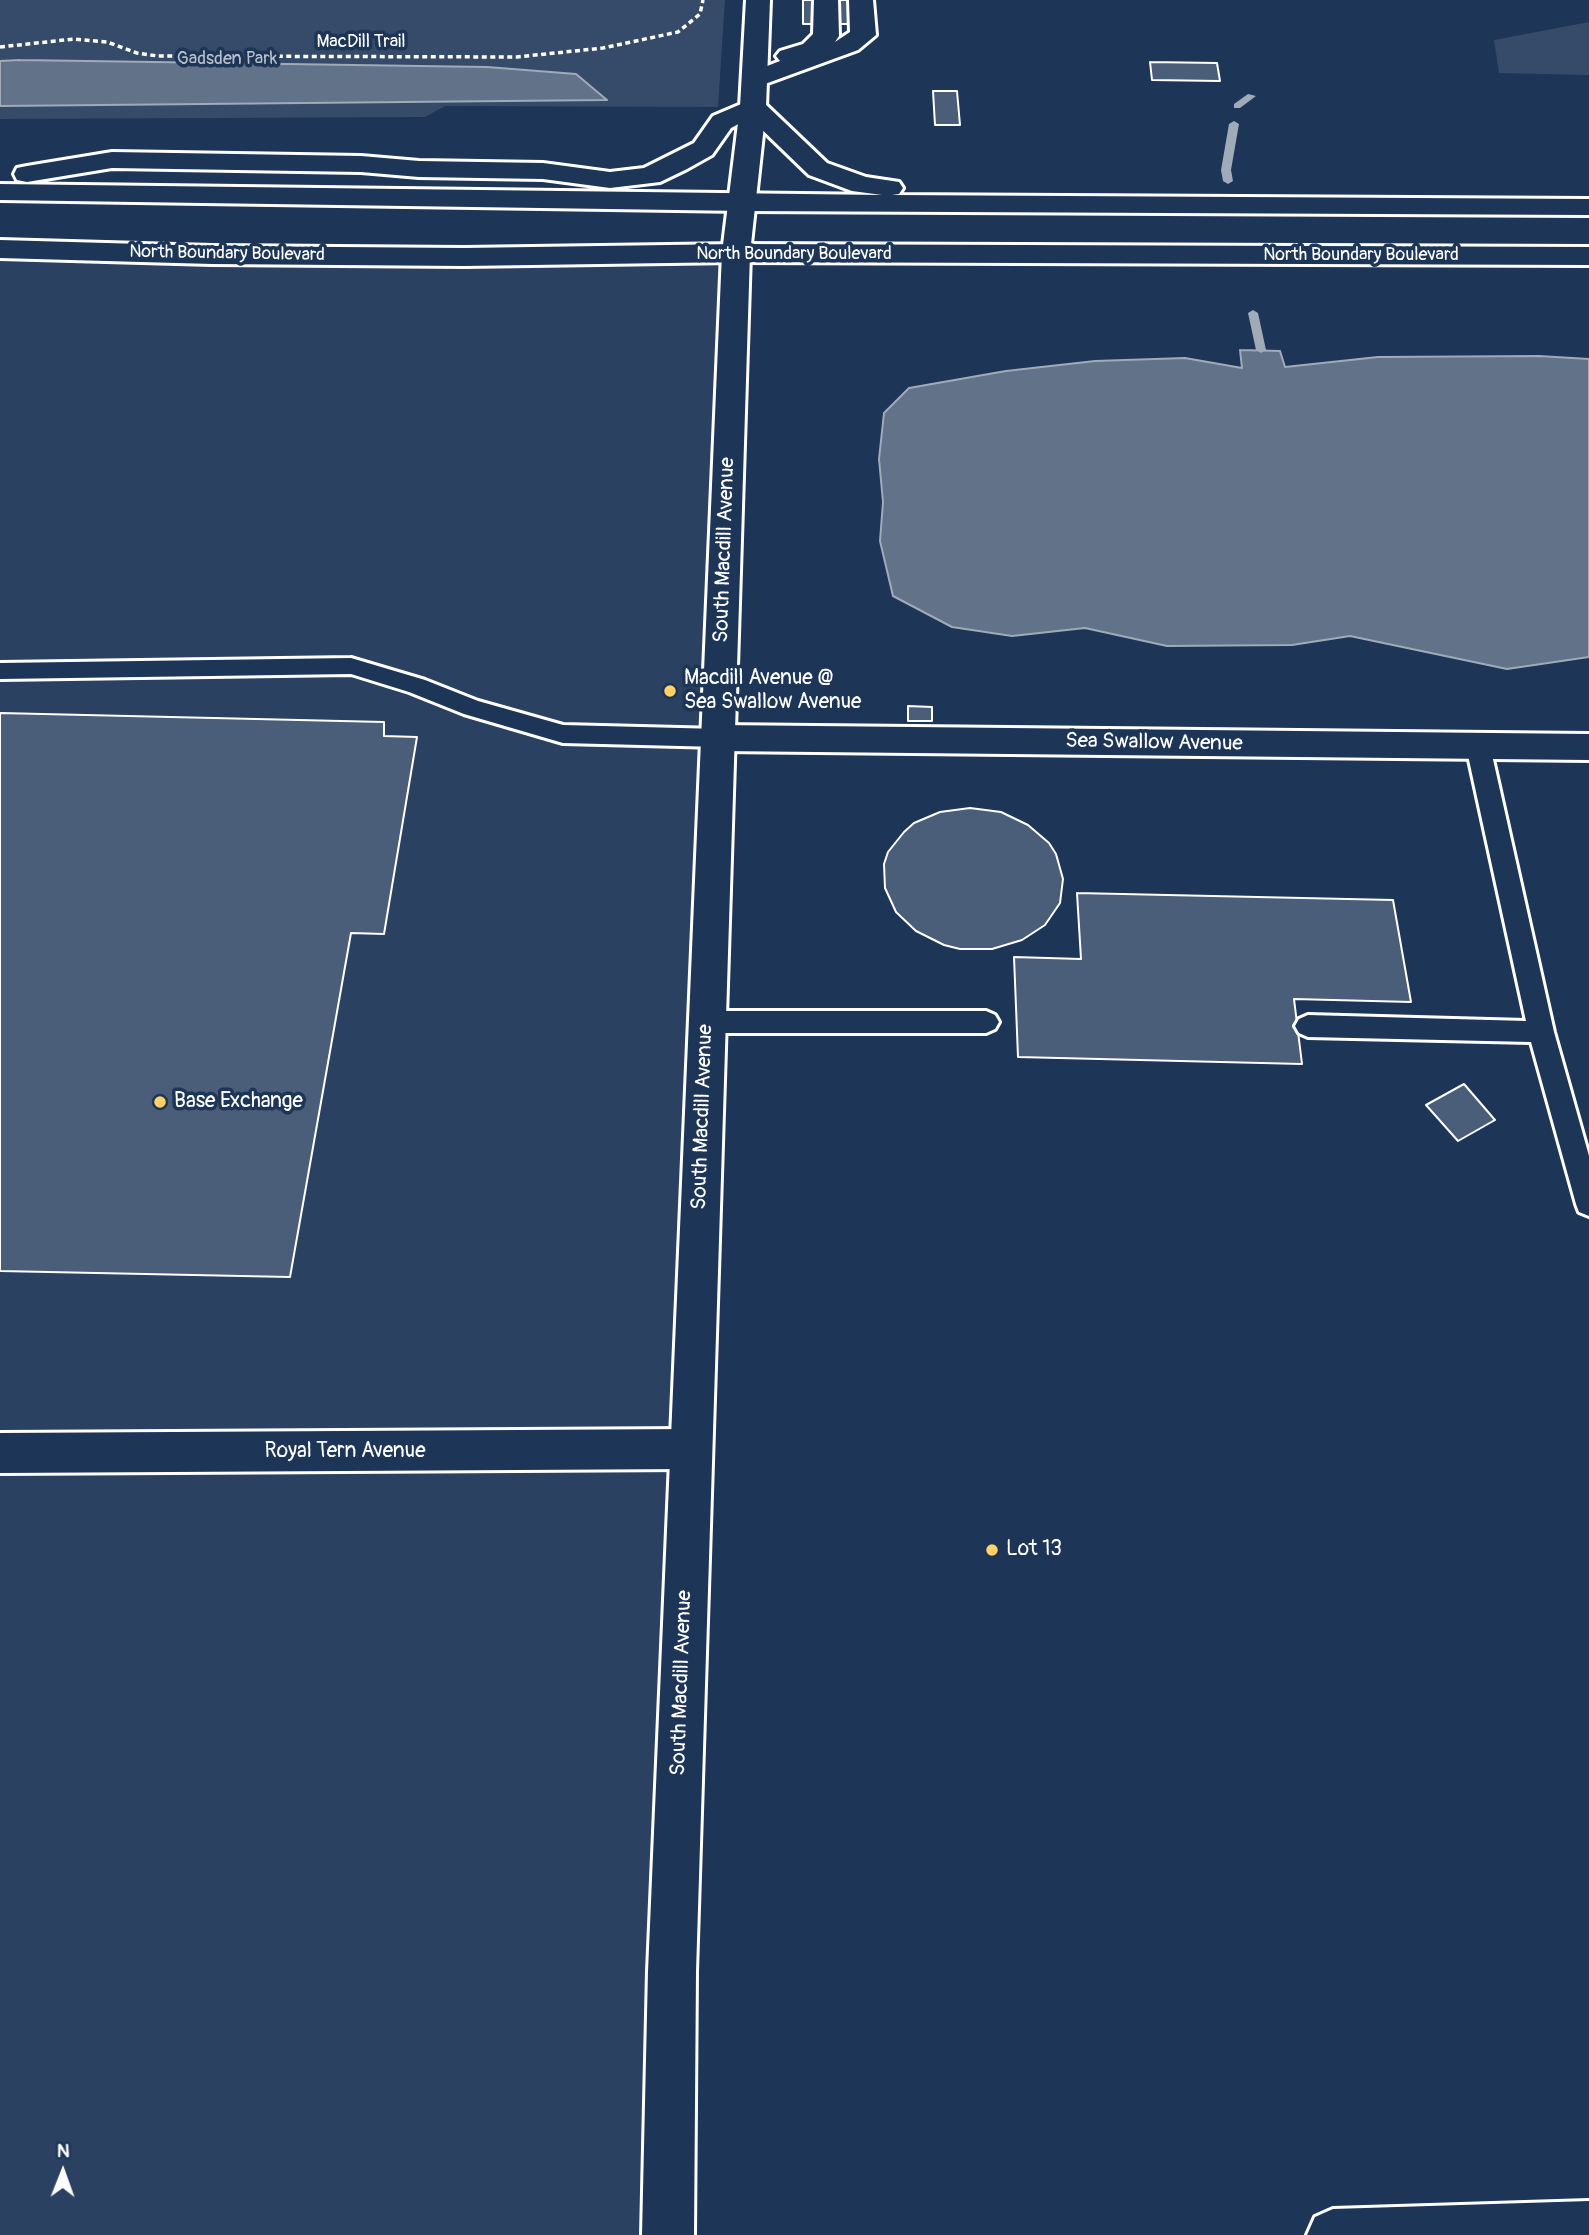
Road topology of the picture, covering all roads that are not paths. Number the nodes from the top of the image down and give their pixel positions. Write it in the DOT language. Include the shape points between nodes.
graph roads {
  1 [pos="758,0"];
  2 [pos="826,0"];
  3 [pos="862,0"];
  4 [pos="756,73"];
  5 [pos="753,107"];
  6 [pos="0,179"];
  7 [pos="0,192"];
  8 [pos="743,203"];
  9 [pos="1023,204"];
  10 [pos="1589,207"];
  11 [pos="0,249"];
  12 [pos="736,253"];
  13 [pos="1589,256"];
  14 [pos="0,671"];
  15 [pos="719,738"];
  16 [pos="1478,746"];
  17 [pos="1589,747"];
  18 [pos="986,1021"];
  19 [pos="706,1022"];
  20 [pos="1308,1026"];
  21 [pos="1541,1031"];
  22 [pos="1589,1204"];
  23 [pos="690,1449"];
  24 [pos="0,1453"];
  25 [pos="1589,2227"];
  26 [pos="668,2235"];
  27 [pos="1334,2235"];
  1 -- 4 [label="main road, South Macdill Avenue"];
  2 -- 4 [label="main road" via="825,36 812,49"];
  3 -- 4 [label="main road" via="863,34 849,46"];
  4 -- 5 [label="main road, South Macdill Avenue"];
  5 -- 6 [label="main road" via="722,122 703,149 678,163 650,176 610,180 543,171 112,160"];
  5 -- 8 [label="main road, South Macdill Avenue"];
  5 -- 9 [label="main road" via="818,169 862,185"];
  7 -- 8 [label="main road"];
  8 -- 9 [label="main road"];
  8 -- 12 [label="main road, South Macdill Avenue"];
  9 -- 10 [label="main road"];
  11 -- 12 [label="main road, North Boundary Boulevard" via="451,257"];
  12 -- 13 [label="main road, North Boundary Boulevard"];
  12 -- 15 [label="main road, South Macdill Avenue"];
  14 -- 15 [label="lane" via="351,666 563,734"];
  15 -- 16 [label="main road, Sea Swallow Avenue"];
  15 -- 19 [label="main road, South Macdill Avenue"];
  16 -- 17 [label="main road, Sea Swallow Avenue"];
  16 -- 21 [label="lane"];
  18 -- 19 [label="lane"];
  19 -- 23 [label="main road, South Macdill Avenue"];
  20 -- 21 [label="lane"];
  21 -- 22 [label="lane"];
  23 -- 24 [label="main road, Royal Tern Avenue"];
  23 -- 26 [label="main road, South Macdill Avenue"];
  25 -- 27 [label="main road"];
}
